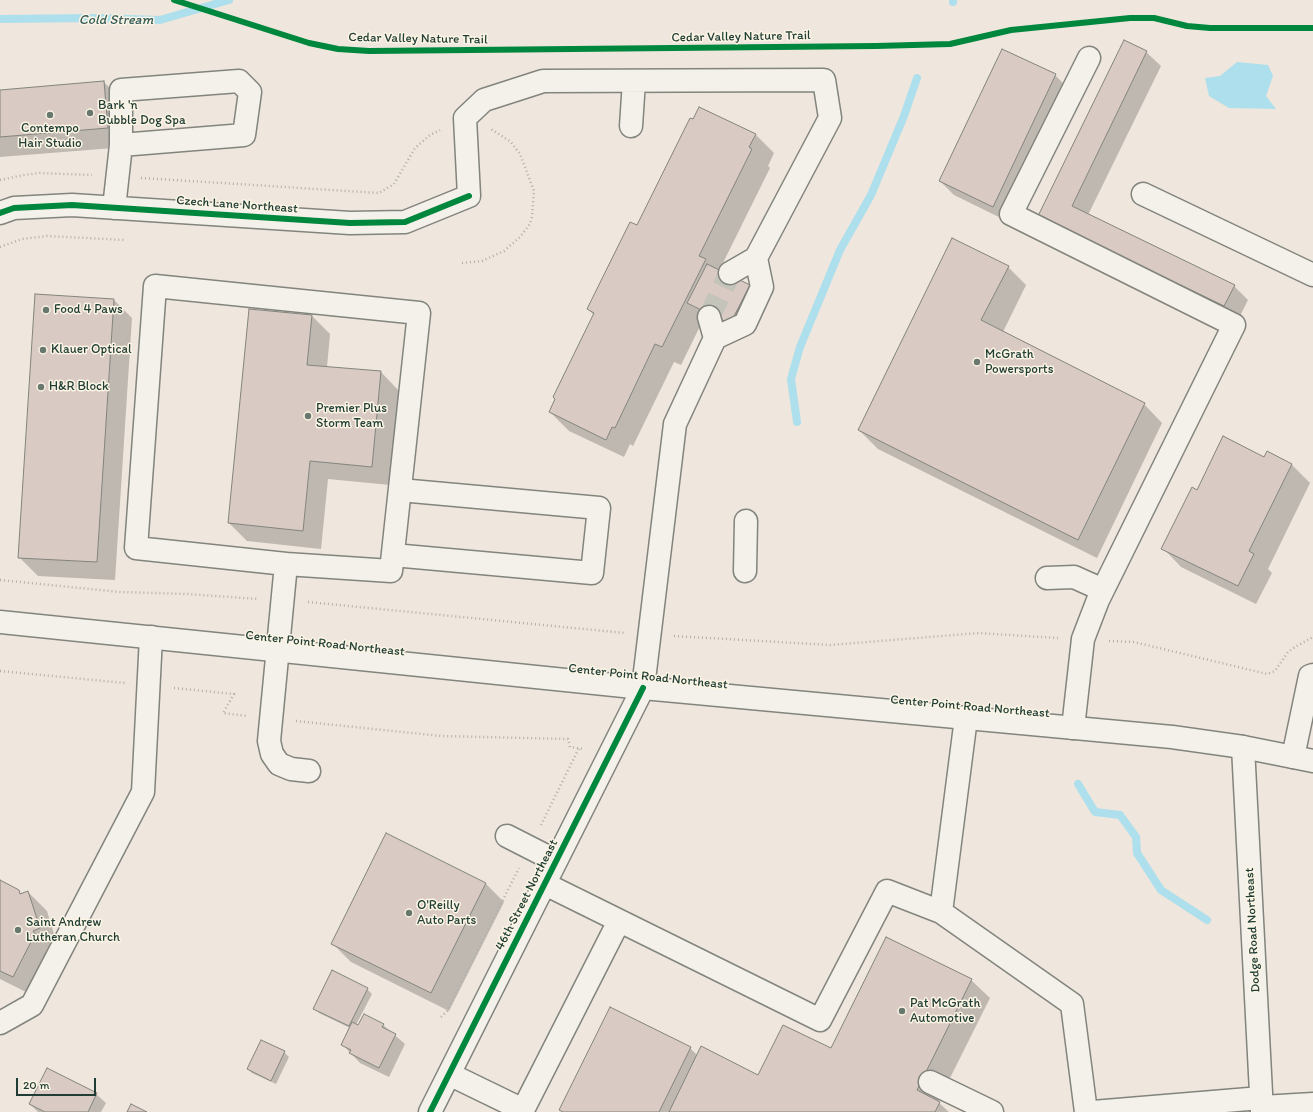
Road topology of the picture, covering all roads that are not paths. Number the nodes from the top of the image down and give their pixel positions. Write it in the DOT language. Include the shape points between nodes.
graph roads {
  1 [pos="1089,58"];
  2 [pos="634,81"];
  3 [pos="631,126"];
  4 [pos="121,145"];
  5 [pos="1143,194"];
  6 [pos="114,208"];
  7 [pos="0,213"];
  8 [pos="756,258"];
  9 [pos="730,273"];
  10 [pos="1313,275"];
  11 [pos="709,317"];
  12 [pos="715,338"];
  13 [pos="400,490"];
  14 [pos="746,521"];
  15 [pos="393,555"];
  16 [pos="286,564"];
  17 [pos="745,571"];
  18 [pos="1046,578"];
  19 [pos="1103,590"];
  20 [pos="0,622"];
  21 [pos="151,637"];
  22 [pos="279,650"];
  23 [pos="1313,674"];
  24 [pos="643,688"];
  25 [pos="966,718"];
  26 [pos="1074,728"];
  27 [pos="1243,747"];
  28 [pos="1303,759"];
  29 [pos="310,771"];
  30 [pos="508,836"];
  31 [pos="556,861"];
  32 [pos="545,884"];
  33 [pos="941,912"];
  34 [pos="619,921"];
  35 [pos="0,1023"];
  36 [pos="449,1074"];
  37 [pos="930,1082"];
  38 [pos="1313,1104"];
  39 [pos="1262,1106"];
  40 [pos="430,1112"];
  41 [pos="992,1112"];
  42 [pos="1086,1112"];
  43 [pos="1093,1112"];
  1 -- 19 [label="street" via="1011,214 1234,325"];
  2 -- 3 [label="street"];
  2 -- 6 [label="street, Czech Lane Northeast" via="543,81 474,103 466,118 465,128 469,196 405,222 350,223"];
  2 -- 8 [label="street" via="824,80 830,118"];
  4 -- 4 [label="street" via="244,135 250,92 240,81 121,90"];
  4 -- 6 [label="street"];
  5 -- 10 [label="street"];
  6 -- 7 [label="street, Czech Lane Northeast" via="72,205 14,208"];
  8 -- 9 [label="street"];
  8 -- 12 [label="street" via="762,288 745,324"];
  11 -- 12 [label="street"];
  12 -- 24 [label="street, 46th Street Northeast" via="676,424"];
  13 -- 15 [label="street"];
  13 -- 15 [label="street" via="599,508 592,573"];
  13 -- 16 [label="street" via="419,313 156,286 136,548"];
  14 -- 17 [label="street"];
  15 -- 16 [label="street" via="391,571"];
  16 -- 22 [label="street"];
  18 -- 19 [label="street" via="1074,577"];
  19 -- 26 [label="street" via="1083,639"];
  20 -- 21 [label="street, Center Point Road Northeast"];
  21 -- 22 [label="street, Center Point Road Northeast"];
  21 -- 35 [label="street" via="143,792 32,1005"];
  22 -- 24 [label="street, Center Point Road Northeast"];
  22 -- 29 [label="street" via="269,741 272,754 279,764 291,769"];
  23 -- 28 [label="street" via="1310,676"];
  24 -- 25 [label="street, Center Point Road Northeast"];
  24 -- 31 [label="street, 46th Street Northeast"];
  25 -- 26 [label="street, Center Point Road Northeast"];
  25 -- 33 [label="street"];
  26 -- 27 [label="street, Center Point Road Northeast" via="1172,737"];
  27 -- 28 [label="street, Center Point Road Northeast"];
  27 -- 39 [label="street, Dodge Road Northeast"];
  30 -- 31 [label="street"];
  31 -- 32 [label="street, 46th Street Northeast"];
  32 -- 34 [label="street"];
  32 -- 36 [label="street, 46th Street Northeast"];
  33 -- 34 [label="street" via="887,891 820,1020"];
  33 -- 42 [label="street" via="1072,1004"];
  34 -- 36 [label="street" via="523,1110"];
  36 -- 40 [label="street, 46th Street Northeast"];
  37 -- 41 [label="street"];
  38 -- 39 [label="street"];
  39 -- 43 [label="street"];
}
